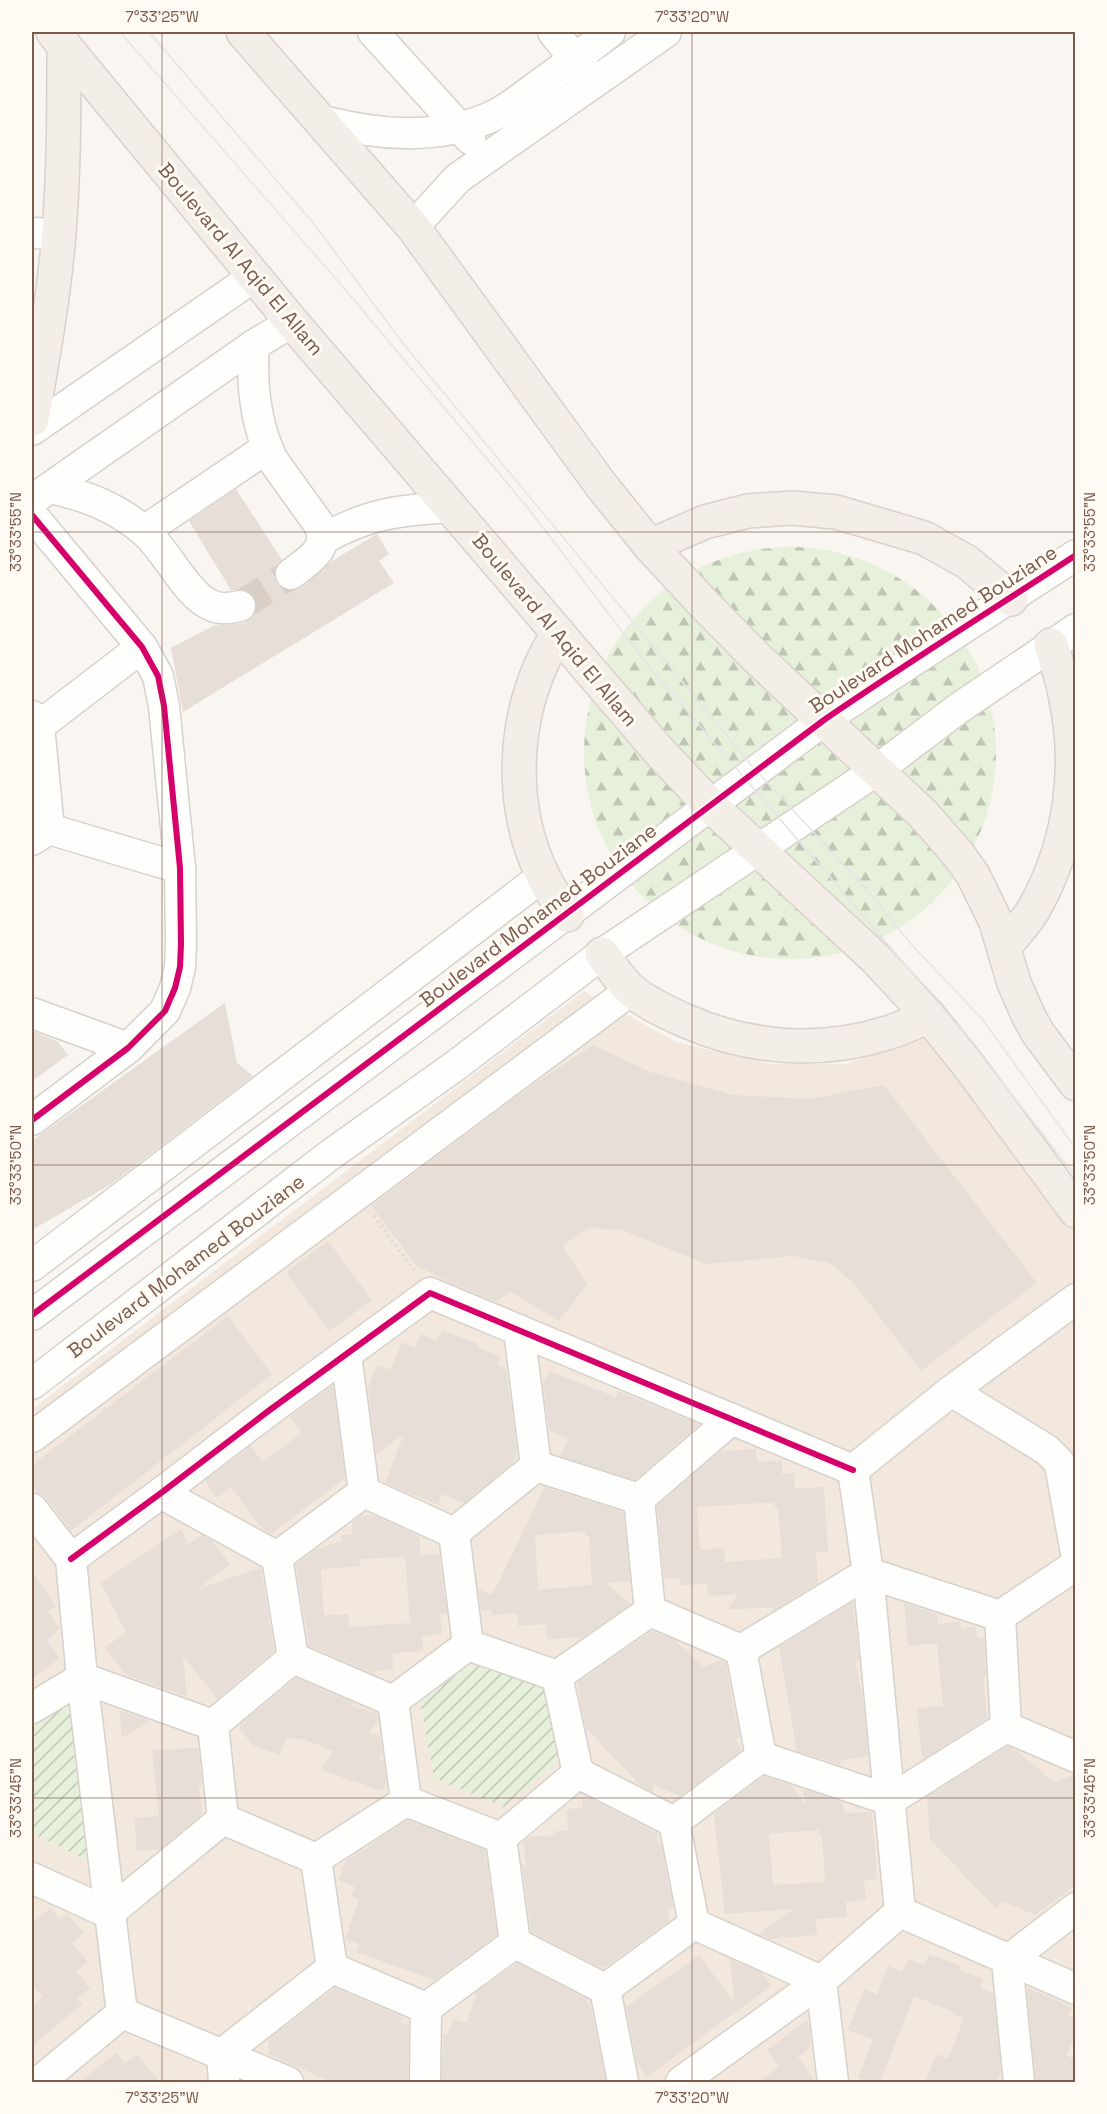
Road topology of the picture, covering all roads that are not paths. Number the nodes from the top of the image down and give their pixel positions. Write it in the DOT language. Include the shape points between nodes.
graph roads {
  1 [pos="243,32"];
  2 [pos="374,32"];
  3 [pos="553,32"];
  4 [pos="610,32"];
  5 [pos="666,32"];
  6 [pos="58,38"];
  7 [pos="576,58"];
  8 [pos="593,82"];
  9 [pos="323,121"];
  10 [pos="461,127"];
  11 [pos="485,158"];
  12 [pos="413,227"];
  13 [pos="45,234"];
  14 [pos="255,276"];
  15 [pos="292,322"];
  16 [pos="254,345"];
  17 [pos="32,419"];
  18 [pos="32,430"];
  19 [pos="267,448"];
  20 [pos="41,494"];
  21 [pos="451,507"];
  22 [pos="32,516"];
  23 [pos="144,531"];
  24 [pos="324,539"];
  25 [pos="650,546"];
  26 [pos="1076,555"];
  27 [pos="291,574"];
  28 [pos="1011,599"];
  29 [pos="240,606"];
  30 [pos="558,633"];
  31 [pos="1063,637"];
  32 [pos="142,647"];
  33 [pos="824,720"];
  34 [pos="35,721"];
  35 [pos="877,770"];
  36 [pos="711,806"];
  37 [pos="40,834"];
  38 [pos="758,849"];
  39 [pos="180,868"];
  40 [pos="543,876"];
  41 [pos="567,915"];
  42 [pos="1004,948"];
  43 [pos="602,954"];
  44 [pos="631,990"];
  45 [pos="32,1013"];
  46 [pos="929,1016"];
  47 [pos="128,1048"];
  48 [pos="1076,1084"];
  49 [pos="32,1120"];
  50 [pos="1076,1211"];
  51 [pos="32,1266"];
  52 [pos="1076,1299"];
  53 [pos="32,1316"];
  54 [pos="519,1330"];
  55 [pos="346,1355"];
  56 [pos="32,1384"];
  57 [pos="951,1391"];
  58 [pos="732,1419"];
  59 [pos="32,1437"];
  60 [pos="536,1466"];
  61 [pos="853,1470"];
  62 [pos="364,1492"];
  63 [pos="161,1493"];
  64 [pos="639,1499"];
  65 [pos="32,1509"];
  66 [pos="454,1533"];
  67 [pos="41,1543"];
  68 [pos="1076,1553"];
  69 [pos="277,1557"];
  70 [pos="71,1559"];
  71 [pos="1076,1565"];
  72 [pos="867,1573"];
  73 [pos="650,1611"];
  74 [pos="1000,1616"];
  75 [pos="468,1645"];
  76 [pos="741,1650"];
  77 [pos="293,1658"];
  78 [pos="557,1676"];
  79 [pos="82,1678"];
  80 [pos="393,1701"];
  81 [pos="32,1708"];
  82 [pos="213,1725"];
  83 [pos="1006,1727"];
  84 [pos="761,1757"];
  85 [pos="1076,1757"];
  86 [pos="578,1773"];
  87 [pos="890,1800"];
  88 [pos="406,1802"];
  89 [pos="223,1819"];
  90 [pos="674,1822"];
  91 [pos="501,1838"];
  92 [pos="316,1859"];
  93 [pos="32,1878"];
  94 [pos="1076,1908"];
  95 [pos="900,1912"];
  96 [pos="110,1913"];
  97 [pos="694,1924"];
  98 [pos="515,1943"];
  99 [pos="1007,1960"];
  100 [pos="332,1968"];
  101 [pos="821,1982"];
  102 [pos="605,1989"];
  103 [pos="1076,1989"];
  104 [pos="426,2008"];
  105 [pos="122,2013"];
  106 [pos="223,2068"];
  107 [pos="39,2082"];
  108 [pos="288,2082"];
  109 [pos="425,2082"];
  110 [pos="623,2082"];
  111 [pos="681,2082"];
  112 [pos="833,2082"];
  113 [pos="1019,2082"];
  1 -- 9 [label="main road"];
  2 -- 10 [label="street"];
  3 -- 7 [label="street"];
  4 -- 7 [label="street"];
  5 -- 8 [label="street"];
  6 -- 13 [label="main road" via="64,144"];
  6 -- 14 [label="main road, Boulevard Al Aqid El Allam"];
  7 -- 8 [label="street"];
  7 -- 10 [label="street" via="510,107"];
  8 -- 11 [label="street"];
  9 -- 10 [label="street" via="391,134"];
  9 -- 12 [label="main road"];
  10 -- 11 [label="street"];
  11 -- 12 [label="street" via="458,178"];
  12 -- 25 [label="main road"];
  13 -- 17 [label="main road" via="47,333"];
  14 -- 15 [label="main road, Boulevard Al Aqid El Allam"];
  14 -- 18 [label="street"];
  15 -- 16 [label="street"];
  15 -- 21 [label="main road, Boulevard Al Aqid El Allam"];
  16 -- 19 [label="street" via="254,397"];
  16 -- 20 [label="street"];
  19 -- 23 [label="street"];
  19 -- 24 [label="street" via="318,523"];
  20 -- 23 [label="street" via="75,493 123,515"];
  21 -- 24 [label="street" via="383,514"];
  21 -- 30 [label="main road, Boulevard Al Aqid El Allam"];
  22 -- 32 [label="street"];
  23 -- 29 [label="street" via="203,602 220,608"];
  24 -- 27 [label="street" via="314,556"];
  25 -- 28 [label="main road" via="705,522 748,511 792,508 836,512 924,538 968,562"];
  25 -- 33 [label="main road"];
  26 -- 28 [label="street, Boulevard Mohamed Bouziane"];
  28 -- 33 [label="street, Boulevard Mohamed Bouziane"];
  30 -- 36 [label="main road, Boulevard Al Aqid El Allam"];
  30 -- 40 [label="main road" via="541,664 521,734 522,807"];
  31 -- 35 [label="street, Boulevard Mohamed Bouziane"];
  31 -- 42 [label="main road" via="1073,781 1066,826 1053,869 1034,909"];
  32 -- 34 [label="street"];
  32 -- 39 [label="street" via="162,688"];
  33 -- 35 [label="main road"];
  33 -- 36 [label="street, Boulevard Mohamed Bouziane"];
  34 -- 37 [label="street"];
  35 -- 38 [label="street, Boulevard Mohamed Bouziane"];
  35 -- 42 [label="main road" via="942,833 958,854 985,899"];
  36 -- 38 [label="main road, Boulevard Al Aqid El Allam"];
  36 -- 41 [label="street, Boulevard Mohamed Bouziane"];
  37 -- 39 [label="street"];
  38 -- 43 [label="street, Boulevard Mohamed Bouziane"];
  38 -- 46 [label="main road, Boulevard Al Aqid El Allam" via="875,957"];
  39 -- 47 [label="street" via="180,956 175,988 165,1011"];
  40 -- 41 [label="main road"];
  40 -- 51 [label="street"];
  41 -- 53 [label="street, Boulevard Mohamed Bouziane"];
  42 -- 48 [label="main road" via="1029,1017"];
  43 -- 44 [label="main road"];
  43 -- 56 [label="street, Boulevard Mohamed Bouziane" via="330,1155"];
  44 -- 46 [label="main road" via="669,1014 710,1032 754,1043 799,1047 843,1044 887,1033"];
  44 -- 59 [label="street"];
  45 -- 47 [label="street"];
  46 -- 50 [label="main road, Boulevard Al Aqid El Allam"];
  47 -- 49 [label="street"];
  52 -- 57 [label="street"];
  54 -- 55 [label="street" via="430,1293"];
  54 -- 58 [label="street"];
  54 -- 60 [label="street"];
  55 -- 62 [label="street"];
  55 -- 63 [label="street"];
  57 -- 61 [label="street"];
  57 -- 68 [label="street" via="1047,1450 1059,1462"];
  58 -- 61 [label="street"];
  58 -- 64 [label="street"];
  60 -- 64 [label="street"];
  60 -- 66 [label="street"];
  61 -- 72 [label="street"];
  62 -- 66 [label="street"];
  62 -- 69 [label="street"];
  63 -- 69 [label="street"];
  63 -- 70 [label="street"];
  64 -- 73 [label="street"];
  65 -- 67 [label="street"];
  66 -- 75 [label="street"];
  67 -- 70 [label="street"];
  69 -- 77 [label="street"];
  70 -- 79 [label="street"];
  71 -- 74 [label="street"];
  72 -- 74 [label="street"];
  72 -- 76 [label="street"];
  72 -- 87 [label="street"];
  73 -- 76 [label="street"];
  73 -- 78 [label="street"];
  74 -- 83 [label="street"];
  75 -- 78 [label="street"];
  75 -- 80 [label="street"];
  76 -- 84 [label="street"];
  77 -- 80 [label="street"];
  77 -- 82 [label="street"];
  78 -- 86 [label="street"];
  79 -- 81 [label="street"];
  79 -- 82 [label="street"];
  79 -- 96 [label="street"];
  80 -- 88 [label="street"];
  82 -- 89 [label="street"];
  83 -- 85 [label="street"];
  83 -- 87 [label="street"];
  84 -- 87 [label="street"];
  84 -- 90 [label="street"];
  86 -- 90 [label="street"];
  86 -- 91 [label="street"];
  87 -- 95 [label="street"];
  88 -- 91 [label="street"];
  88 -- 92 [label="street"];
  89 -- 92 [label="street"];
  89 -- 96 [label="street"];
  90 -- 97 [label="street"];
  91 -- 98 [label="street"];
  92 -- 100 [label="street"];
  93 -- 96 [label="street"];
  94 -- 99 [label="street"];
  95 -- 99 [label="street"];
  95 -- 101 [label="street"];
  96 -- 105 [label="street"];
  97 -- 101 [label="street"];
  97 -- 102 [label="street"];
  98 -- 102 [label="street"];
  98 -- 104 [label="street"];
  99 -- 103 [label="street"];
  99 -- 113 [label="street"];
  100 -- 104 [label="street"];
  100 -- 106 [label="street"];
  101 -- 111 [label="street"];
  101 -- 112 [label="street"];
  102 -- 110 [label="street"];
  104 -- 109 [label="street"];
  105 -- 106 [label="street"];
  105 -- 107 [label="street"];
  106 -- 108 [label="street"];
}
